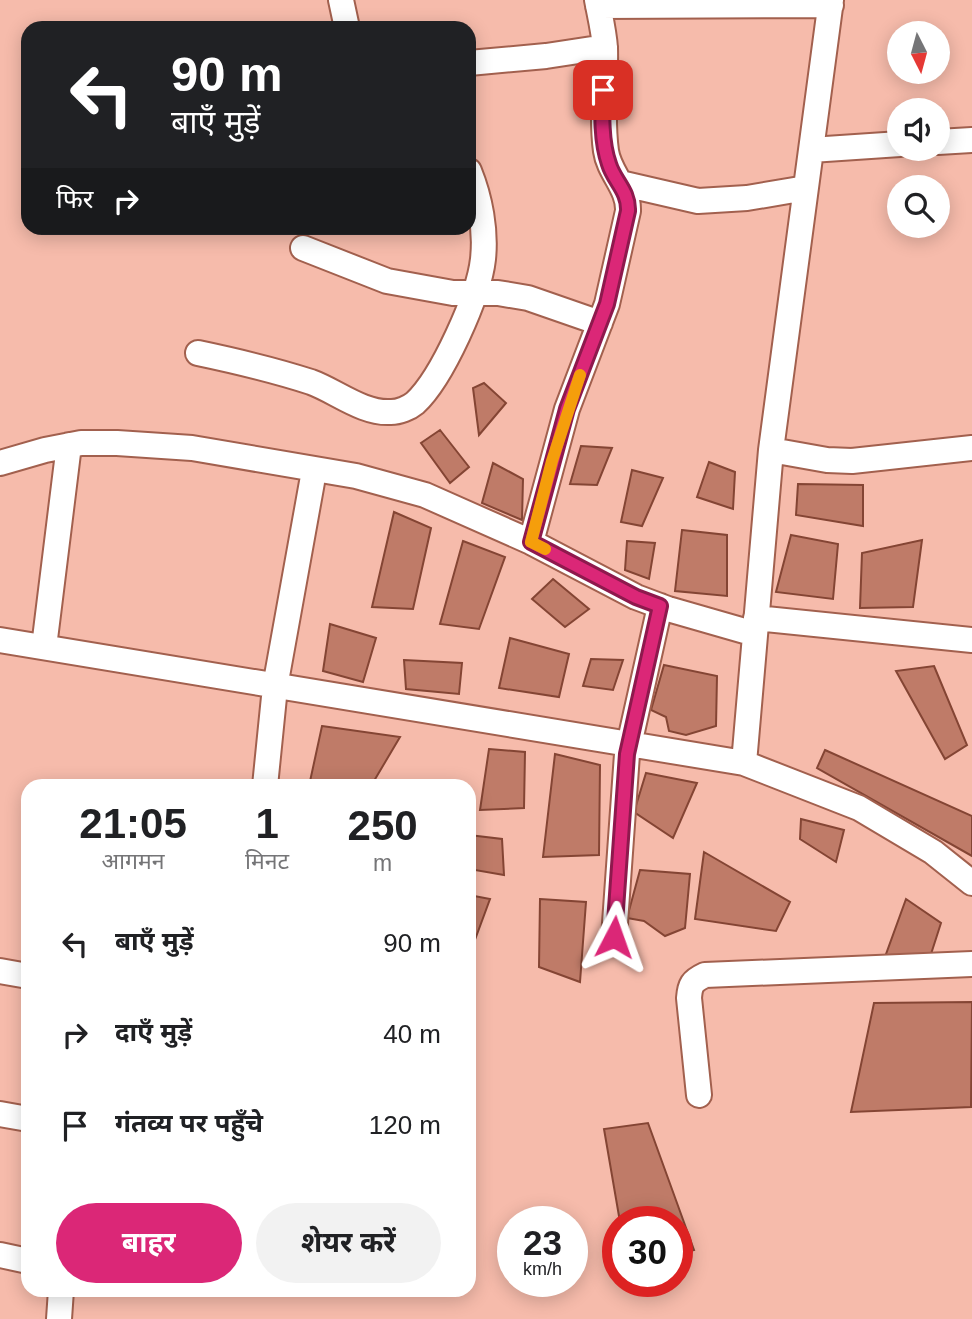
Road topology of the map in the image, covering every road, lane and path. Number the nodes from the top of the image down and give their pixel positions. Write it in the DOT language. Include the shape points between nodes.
graph roads {
  1 [pos="341,0"];
  2 [pos="598,3"];
  3 [pos="831,3"];
  4 [pos="346,21"];
  5 [pos="605,47"];
  6 [pos="476,62"];
  7 [pos="972,139"];
  8 [pos="950,141"];
  9 [pos="887,145"];
  10 [pos="811,150"];
  11 [pos="620,183"];
  12 [pos="476,188"];
  13 [pos="806,188"];
  14 [pos="303,248"];
  15 [pos="475,292"];
  16 [pos="600,323"];
  17 [pos="198,353"];
  18 [pos="69,445"];
  19 [pos="972,448"];
  20 [pos="771,450"];
  21 [pos="0,463"];
  22 [pos="313,482"];
  23 [pos="531,542"];
  24 [pos="660,606"];
  25 [pos="755,626"];
  26 [pos="0,640"];
  27 [pos="972,640"];
  28 [pos="44,648"];
  29 [pos="275,687"];
  30 [pos="629,744"];
  31 [pos="744,763"];
  32 [pos="266,779"];
  33 [pos="972,883"];
  34 [pos="614,937"];
  35 [pos="972,964"];
  36 [pos="0,971"];
  37 [pos="21,975"];
  38 [pos="699,1096"];
  39 [pos="0,1114"];
  40 [pos="21,1118"];
  41 [pos="0,1255"];
  42 [pos="21,1260"];
  43 [pos="61,1297"];
  44 [pos="59,1319"];
  1 -- 4 [label="street"];
  2 -- 3 [label="street"];
  2 -- 5 [label="street"];
  3 -- 10 [label="street"];
  5 -- 6 [label="street"];
  5 -- 11 [label="street" via="602,112 606,151"];
  7 -- 8 [label="street"];
  9 -- 10 [label="street"];
  10 -- 13 [label="street"];
  11 -- 13 [label="street" via="698,201"];
  11 -- 16 [label="street" via="628,211"];
  12 -- 15 [label="street" via="483,259"];
  13 -- 20 [label="street"];
  14 -- 15 [label="street" via="387,281 453,293"];
  15 -- 16 [label="street" via="528,298"];
  15 -- 17 [label="street" via="432,382 415,403 390,412 368,408 313,383"];
  16 -- 23 [label="street" via="567,409"];
  18 -- 21 [label="street"];
  18 -- 23 [label="street" via="192,448 356,476 425,495"];
  18 -- 28 [label="street"];
  19 -- 20 [label="street" via="852,461"];
  20 -- 25 [label="street"];
  22 -- 29 [label="street"];
  23 -- 24 [label="street"];
  24 -- 25 [label="street"];
  24 -- 30 [label="street"];
  25 -- 27 [label="street"];
  25 -- 31 [label="street"];
  26 -- 28 [label="street"];
  28 -- 29 [label="street"];
  29 -- 30 [label="street"];
  29 -- 32 [label="street"];
  30 -- 31 [label="street"];
  30 -- 34 [label="street"];
  31 -- 33 [label="street" via="859,807 933,852"];
  35 -- 38 [label="street" via="695,979 689,998"];
  36 -- 37 [label="street"];
  39 -- 40 [label="street"];
  41 -- 42 [label="street"];
  43 -- 44 [label="street"];
}
